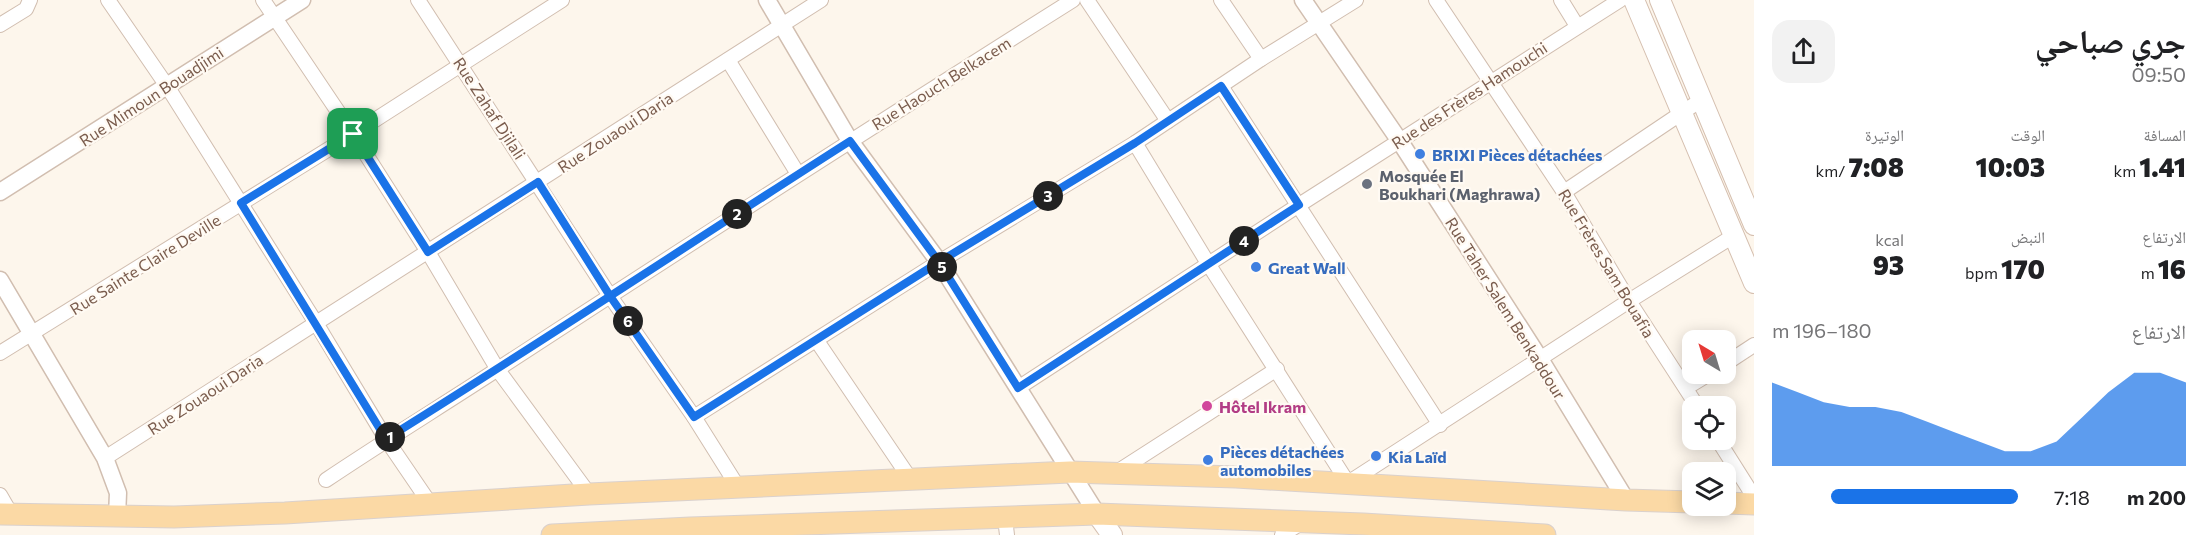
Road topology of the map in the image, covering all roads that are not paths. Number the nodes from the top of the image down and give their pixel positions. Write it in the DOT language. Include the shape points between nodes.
graph roads {
  1 [pos="30,0"];
  2 [pos="108,0"];
  3 [pos="263,0"];
  4 [pos="302,0"];
  5 [pos="418,0"];
  6 [pos="562,0"];
  7 [pos="767,0"];
  8 [pos="821,0"];
  9 [pos="1073,0"];
  10 [pos="1087,0"];
  11 [pos="1221,0"];
  12 [pos="1303,0"];
  13 [pos="1356,0"];
  14 [pos="1436,0"];
  15 [pos="1561,0"];
  16 [pos="1620,0"];
  17 [pos="1634,0"];
  18 [pos="1660,0"];
  19 [pos="274,17"];
  20 [pos="783,24"];
  21 [pos="1318,24"];
  22 [pos="0,25"];
  23 [pos="1577,26"];
  24 [pos="1261,59"];
  25 [pos="728,60"];
  26 [pos="461,64"];
  27 [pos="1491,83"];
  28 [pos="167,86"];
  29 [pos="1221,86"];
  30 [pos="1701,100"];
  31 [pos="1682,114"];
  32 [pos="1168,121"];
  33 [pos="353,134"];
  34 [pos="1399,140"];
  35 [pos="850,141"];
  36 [pos="1135,143"];
  37 [pos="798,174"];
  38 [pos="538,182"];
  39 [pos="0,192"];
  40 [pos="1564,192"];
  41 [pos="241,203"];
  42 [pos="1299,205"];
  43 [pos="1754,225"];
  44 [pos="1735,235"];
  45 [pos="428,252"];
  46 [pos="939,262"];
  47 [pos="1209,264"];
  48 [pos="0,280"];
  49 [pos="1754,283"];
  50 [pos="610,296"];
  51 [pos="1629,301"];
  52 [pos="316,323"];
  53 [pos="31,334"];
  54 [pos="817,341"];
  55 [pos="1754,345"];
  56 [pos="0,352"];
  57 [pos="1736,357"];
  58 [pos="1540,359"];
  59 [pos="1277,369"];
  60 [pos="498,370"];
  61 [pos="1693,384"];
  62 [pos="1018,388"];
  63 [pos="1686,388"];
  64 [pos="1691,396"];
  65 [pos="694,417"];
  66 [pos="1440,425"];
  67 [pos="386,439"];
  68 [pos="1724,450"];
  69 [pos="105,458"];
  70 [pos="1070,472"];
  71 [pos="1116,473"];
  72 [pos="326,480"];
  73 [pos="911,480"];
  74 [pos="1348,483"];
  75 [pos="738,488"];
  76 [pos="589,494"];
  77 [pos="0,495"];
  78 [pos="1754,497"];
  79 [pos="1626,500"];
  80 [pos="1682,502"];
  81 [pos="1736,503"];
  82 [pos="1754,504"];
  83 [pos="431,505"];
  84 [pos="6,514"];
  85 [pos="117,517"];
  86 [pos="1303,522"];
  87 [pos="1099,525"];
  88 [pos="1006,526"];
  89 [pos="887,528"];
  90 [pos="1367,529"];
  91 [pos="769,532"];
  92 [pos="552,535"];
  93 [pos="1112,535"];
  94 [pos="1282,535"];
  95 [pos="1545,535"];
  1 -- 22 [label="street" via="26,9"];
  2 -- 28 [label="street"];
  3 -- 19 [label="street"];
  4 -- 19 [label="street, Rue Mimoun Bouadjimi"];
  5 -- 26 [label="street, Rue Zahaf Djilali"];
  6 -- 26 [label="street, Rue Sainte Claire Deville"];
  7 -- 20 [label="street"];
  8 -- 20 [label="street, Rue Zouaoui Daria"];
  9 -- 35 [label="street, Rue Haouch Belkacem"];
  10 -- 32 [label="street"];
  11 -- 24 [label="street"];
  12 -- 21 [label="street, Rue Taher Salem Benkaddour"];
  13 -- 21 [label="street"];
  14 -- 27 [label="street, Rue Frères Sam Bouafia"];
  15 -- 23 [label="street"];
  16 -- 23 [label="street, Rue des Frères Hamouchi"];
  17 -- 31 [label="main road"];
  18 -- 30 [label="main road"];
  19 -- 28 [label="street, Rue Mimoun Bouadjimi"];
  19 -- 33 [label="street"];
  20 -- 25 [label="street, Rue Zouaoui Daria"];
  20 -- 35 [label="street"];
  21 -- 24 [label="street"];
  21 -- 34 [label="street, Rue Taher Salem Benkaddour"];
  23 -- 27 [label="street, Rue des Frères Hamouchi"];
  24 -- 29 [label="street"];
  25 -- 37 [label="street"];
  25 -- 38 [label="street, Rue Zouaoui Daria"];
  26 -- 33 [label="street, Rue Sainte Claire Deville"];
  26 -- 38 [label="street, Rue Zahaf Djilali"];
  27 -- 34 [label="street, Rue des Frères Hamouchi"];
  27 -- 40 [label="street, Rue Frères Sam Bouafia"];
  28 -- 39 [label="street, Rue Mimoun Bouadjimi"];
  28 -- 41 [label="street"];
  29 -- 32 [label="street"];
  29 -- 42 [label="street"];
  30 -- 31 [label="street"];
  30 -- 43 [label="main road"];
  31 -- 40 [label="street"];
  31 -- 44 [label="main road"];
  32 -- 36 [label="street"];
  33 -- 41 [label="street, Rue Sainte Claire Deville"];
  33 -- 45 [label="street"];
  34 -- 42 [label="street, Rue des Frères Hamouchi"];
  34 -- 58 [label="street, Rue Taher Salem Benkaddour"];
  35 -- 37 [label="street, Rue Haouch Belkacem"];
  35 -- 46 [label="street"];
  36 -- 46 [label="street"];
  36 -- 47 [label="street"];
  37 -- 50 [label="street, Rue Haouch Belkacem"];
  38 -- 45 [label="street, Rue Zouaoui Daria"];
  38 -- 50 [label="street, Rue Zahaf Djilali"];
  40 -- 51 [label="street, Rue Frères Sam Bouafia"];
  41 -- 52 [label="street"];
  41 -- 53 [label="street, Rue Sainte Claire Deville"];
  42 -- 47 [label="street, Rue des Frères Hamouchi"];
  42 -- 66 [label="street"];
  44 -- 49 [label="main road"];
  44 -- 51 [label="street"];
  45 -- 52 [label="street, Rue Zouaoui Daria"];
  45 -- 60 [label="street"];
  46 -- 54 [label="street"];
  46 -- 62 [label="street"];
  47 -- 59 [label="street"];
  47 -- 62 [label="street, Rue des Frères Hamouchi"];
  48 -- 53 [label="street"];
  50 -- 60 [label="street, Rue Haouch Belkacem"];
  50 -- 65 [label="street, Rue Zahaf Djilali"];
  51 -- 58 [label="street"];
  51 -- 63 [label="street, Rue Frères Sam Bouafia"];
  52 -- 67 [label="street"];
  52 -- 69 [label="street, Rue Zouaoui Daria"];
  53 -- 56 [label="street, Rue Sainte Claire Deville"];
  53 -- 69 [label="street"];
  54 -- 65 [label="street"];
  54 -- 73 [label="street"];
  55 -- 57 [label="street"];
  58 -- 66 [label="street"];
  58 -- 79 [label="street, Rue Taher Salem Benkaddour"];
  59 -- 71 [label="street"];
  59 -- 74 [label="street"];
  60 -- 67 [label="street, Rue Haouch Belkacem"];
  60 -- 76 [label="street"];
  61 -- 63 [label="street"];
  62 -- 70 [label="street"];
  63 -- 64 [label="street, Rue Frères Sam Bouafia"];
  65 -- 75 [label="street, Rue Zahaf Djilali"];
  66 -- 74 [label="street"];
  67 -- 72 [label="street, Rue Haouch Belkacem"];
  67 -- 83 [label="street"];
  68 -- 78 [label="street"];
  69 -- 85 [label="street" via="118,493"];
  70 -- 71 [label="main road"];
  70 -- 73 [label="main road"];
  70 -- 87 [label="street"];
  71 -- 74 [label="main road"];
  73 -- 75 [label="main road"];
  74 -- 79 [label="main road"];
  75 -- 76 [label="main road"];
  76 -- 83 [label="main road"];
  77 -- 84 [label="street"];
  79 -- 80 [label="main road"];
  81 -- 82 [label="main road"];
  83 -- 85 [label="main road"];
  84 -- 85 [label="main road"];
  86 -- 87 [label="main road"];
  86 -- 90 [label="main road"];
  86 -- 94 [label="street"];
  87 -- 88 [label="main road"];
  87 -- 93 [label="main road"];
  88 -- 89 [label="main road"];
  89 -- 91 [label="main road"];
  90 -- 95 [label="main road"];
  91 -- 92 [label="main road" via="690,528"];
}
